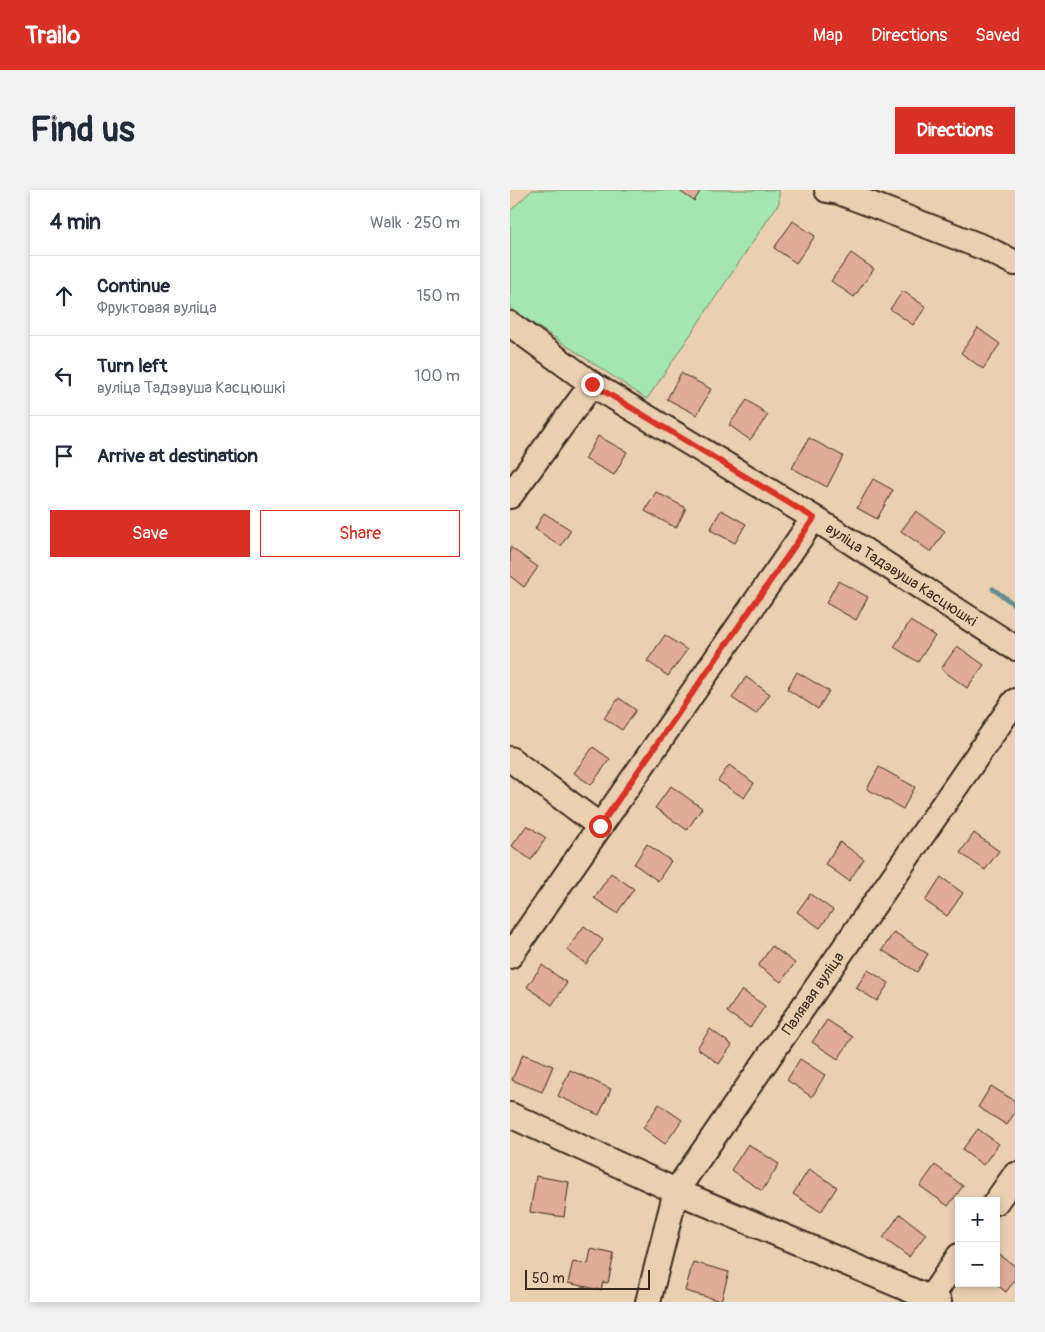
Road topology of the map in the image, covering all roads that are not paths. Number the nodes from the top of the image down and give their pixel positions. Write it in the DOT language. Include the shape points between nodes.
graph roads {
  1 [pos="827,190"];
  2 [pos="1015,262"];
  3 [pos="510,324"];
  4 [pos="592,384"];
  5 [pos="510,496"];
  6 [pos="814,518"];
  7 [pos="1015,648"];
  8 [pos="1015,701"];
  9 [pos="510,759"];
  10 [pos="600,826"];
  11 [pos="510,956"];
  12 [pos="510,1115"];
  13 [pos="1015,1176"];
  14 [pos="676,1191"];
  15 [pos="1000,1197"];
  16 [pos="955,1263"];
  17 [pos="932,1301"];
  18 [pos="648,1302"];
  1 -- 2 [label="street"];
  3 -- 4 [label="street, вуліца Тадэвуша Касцюшкі"];
  4 -- 5 [label="street"];
  4 -- 6 [label="street, вуліца Тадэвуша Касцюшкі"];
  6 -- 7 [label="street, вуліца Тадэвуша Касцюшкі"];
  6 -- 10 [label="street"];
  8 -- 14 [label="street, Палявая вуліца"];
  9 -- 10 [label="street"];
  10 -- 11 [label="street"];
  12 -- 14 [label="street"];
  13 -- 15 [label="street"];
  14 -- 17 [label="street"];
  14 -- 18 [label="street, Палявая вуліца"];
  16 -- 17 [label="street"];
}
